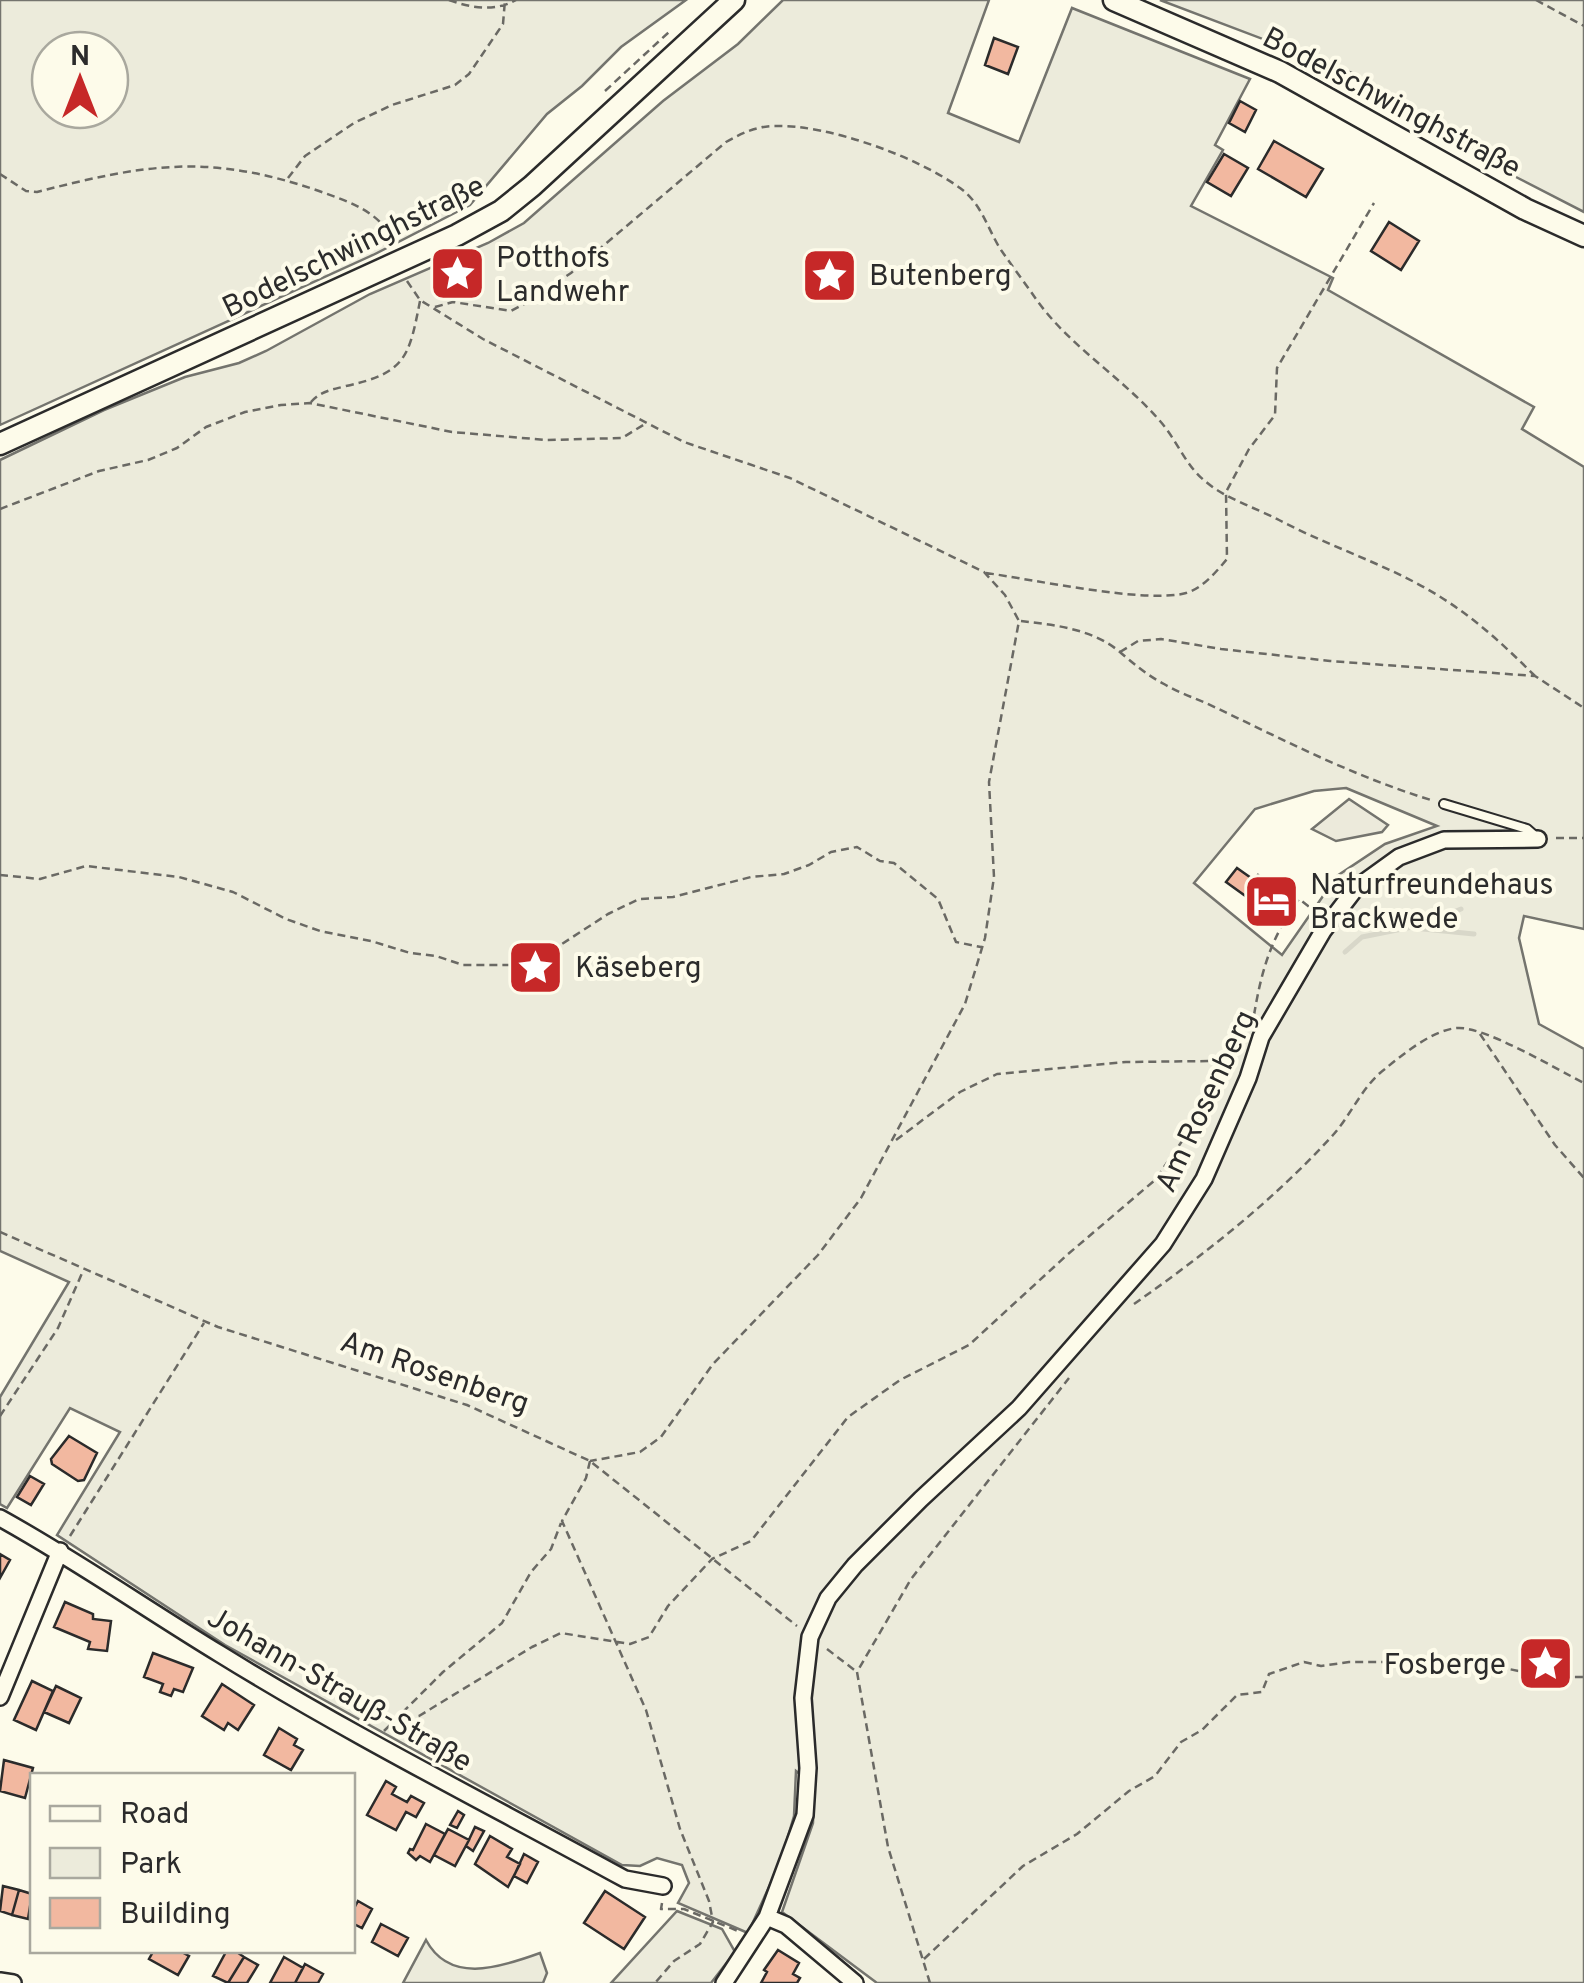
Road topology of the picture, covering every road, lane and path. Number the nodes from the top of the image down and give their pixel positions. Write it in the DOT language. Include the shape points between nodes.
graph roads {
  1 [pos="449,0"];
  2 [pos="516,0"];
  3 [pos="734,0"];
  4 [pos="1114,0"];
  5 [pos="1536,0"];
  6 [pos="506,3"];
  7 [pos="1584,26"];
  8 [pos="678,28"];
  9 [pos="597,103"];
  10 [pos="0,174"];
  11 [pos="287,180"];
  12 [pos="1374,202"];
  13 [pos="1584,236"];
  14 [pos="401,261"];
  15 [pos="420,300"];
  16 [pos="432,308"];
  17 [pos="310,403"];
  18 [pos="647,423"];
  19 [pos="0,444"];
  20 [pos="1226,492"];
  21 [pos="0,509"];
  22 [pos="984,572"];
  23 [pos="1019,621"];
  24 [pos="1120,652"];
  25 [pos="1535,676"];
  26 [pos="1584,708"];
  27 [pos="1444,804"];
  28 [pos="1584,838"];
  29 [pos="1538,839"];
  30 [pos="0,876"];
  31 [pos="1329,922"];
  32 [pos="981,947"];
  33 [pos="1252,1022"];
  34 [pos="1479,1032"];
  35 [pos="1245,1083"];
  36 [pos="1584,1083"];
  37 [pos="894,1142"];
  38 [pos="1584,1178"];
  39 [pos="0,1232"];
  40 [pos="82,1271"];
  41 [pos="1100,1318"];
  42 [pos="205,1322"];
  43 [pos="1082,1338"];
  44 [pos="0,1416"];
  45 [pos="590,1461"];
  46 [pos="0,1518"];
  47 [pos="562,1522"];
  48 [pos="60,1552"];
  49 [pos="712,1559"];
  50 [pos="810,1637"];
  51 [pos="616,1642"];
  52 [pos="857,1672"];
  53 [pos="1584,1677"];
  54 [pos="0,1697"];
  55 [pos="393,1721"];
  56 [pos="373,1741"];
  57 [pos="663,1886"];
  58 [pos="768,1916"];
  59 [pos="713,1922"];
  60 [pos="754,1936"];
  61 [pos="924,1959"];
  62 [pos="0,1981"];
  63 [pos="13,1983"];
  64 [pos="655,1983"];
  65 [pos="724,1983"];
  66 [pos="855,1983"];
  67 [pos="930,1983"];
  1 -- 6 [label="path" via="472,8"];
  2 -- 6 [label="path"];
  3 -- 14 [label="street, Bodelschwinghstraße" via="501,211"];
  4 -- 13 [label="street, Bodelschwinghstraße" via="1280,72"];
  5 -- 7 [label="path"];
  6 -- 11 [label="path" via="504,24 469,74 354,123 305,156"];
  8 -- 9 [label="path" via="660,37"];
  10 -- 11 [label="path" via="37,192 110,172 178,165"];
  11 -- 14 [label="path" via="378,217"];
  12 -- 20 [label="path" via="1277,368 1275,415"];
  14 -- 15 [label="path"];
  14 -- 19 [label="street, Bodelschwinghstraße"];
  15 -- 16 [label="path"];
  15 -- 17 [label="path" via="410,352 378,379 319,392"];
  16 -- 18 [label="path"];
  16 -- 20 [label="path" via="453,302 510,311 571,274 726,142 754,128 820,130 961,188 980,207 1038,302 1158,419 1207,484"];
  17 -- 18 [label="path" via="452,432 547,440 622,438"];
  17 -- 21 [label="path" via="245,412 148,460"];
  18 -- 22 [label="path" via="790,478"];
  20 -- 22 [label="path" via="1227,559 1186,593 1140,594"];
  20 -- 25 [label="path" via="1441,597 1493,634"];
  22 -- 23 [label="path"];
  23 -- 24 [label="path" via="1066,626"];
  23 -- 32 [label="path" via="989,782 994,876"];
  24 -- 25 [label="path" via="1161,638 1330,661"];
  24 -- 27 [label="path" via="1166,686 1262,733"];
  25 -- 26 [label="path"];
  27 -- 29 [label="lane" via="1528,829"];
  28 -- 29 [label="path"];
  29 -- 31 [label="street, Am Rosenberg" via="1444,840 1399,857 1356,888"];
  30 -- 32 [label="path" via="40,879 97,866 179,877 233,892 320,931 463,965 514,965 542,957 640,899 784,874 857,848 902,868 938,899 956,942"];
  31 -- 33 [label="path" via="1299,899 1279,926 1262,969"];
  31 -- 35 [label="street, Am Rosenberg" via="1261,1037"];
  32 -- 37 [label="path" via="965,1004"];
  34 -- 36 [label="path"];
  34 -- 38 [label="path"];
  34 -- 41 [label="path" via="1456,1028 1432,1036 1381,1071 1334,1134 1277,1190 1186,1268 1129,1308"];
  35 -- 37 [label="path" via="1211,1061 997,1074 960,1092"];
  35 -- 41 [label="street, Am Rosenberg" via="1185,1212"];
  35 -- 49 [label="path" via="1212,1098 1155,1180 969,1345 848,1416 750,1541"];
  37 -- 45 [label="path" via="818,1255 713,1364 661,1437 640,1452"];
  39 -- 40 [label="path, Am Rosenberg"];
  40 -- 42 [label="path, Am Rosenberg"];
  40 -- 44 [label="path" via="58,1328"];
  41 -- 43 [label="street, Am Rosenberg"];
  42 -- 45 [label="path, Am Rosenberg" via="467,1405"];
  42 -- 48 [label="path"];
  43 -- 50 [label="street, Am Rosenberg" via="855,1565 828,1598"];
  43 -- 52 [label="path" via="1069,1378 911,1580"];
  45 -- 47 [label="path"];
  45 -- 49 [label="path, Am Rosenberg"];
  46 -- 48 [label="street, Johann-Strauß-Straße"];
  47 -- 51 [label="path"];
  47 -- 55 [label="path" via="502,1623"];
  48 -- 54 [label="street"];
  48 -- 56 [label="street, Johann-Strauß-Straße" via="220,1655"];
  49 -- 50 [label="path, Am Rosenberg"];
  49 -- 51 [label="path" via="649,1637"];
  50 -- 52 [label="path"];
  50 -- 58 [label="street, Am Rosenberg" via="803,1698 805,1815"];
  51 -- 55 [label="path" via="562,1633 419,1716"];
  51 -- 59 [label="path" via="646,1710"];
  52 -- 61 [label="path" via="888,1847"];
  53 -- 61 [label="path" via="1442,1662 1304,1662 1269,1674 1262,1692 1237,1695 1181,1742 1155,1776 1024,1866"];
  55 -- 56 [label="path"];
  56 -- 57 [label="street, Johann-Strauß-Straße" via="625,1879"];
  57 -- 59 [label="path" via="661,1909 684,1909"];
  58 -- 60 [label="street, Am Rosenberg"];
  58 -- 66 [label="street"];
  59 -- 60 [label="path"];
  59 -- 64 [label="path" via="700,1944"];
  60 -- 65 [label="street, Am Rosenberg"];
  61 -- 67 [label="path"];
  62 -- 63 [label="street"];
}
